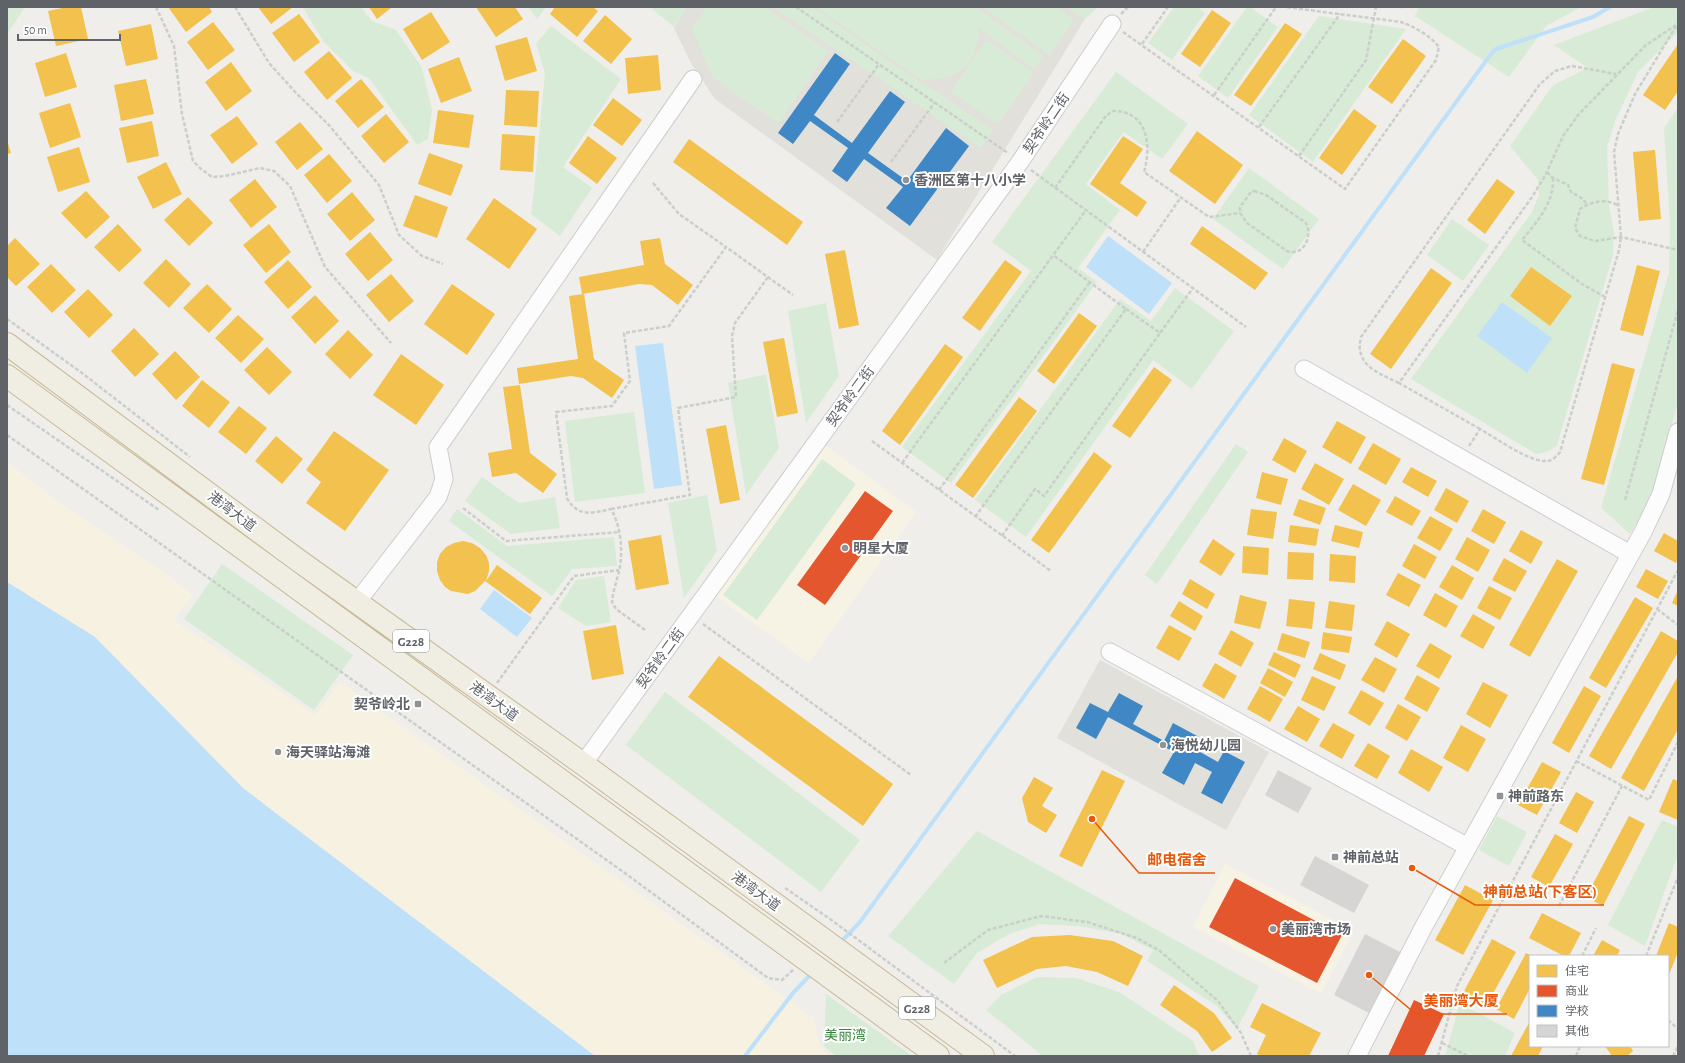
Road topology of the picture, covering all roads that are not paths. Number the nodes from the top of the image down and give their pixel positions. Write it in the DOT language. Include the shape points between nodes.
graph roads {
  1 [pos="1112,24"];
  2 [pos="693,78"];
  3 [pos="7,344"];
  4 [pos="1304,369"];
  5 [pos="7,376"];
  6 [pos="1678,432"];
  7 [pos="1630,554"];
  8 [pos="357,602"];
  9 [pos="1110,652"];
  10 [pos="583,764"];
  11 [pos="1468,847"];
  12 [pos="938,1056"];
  13 [pos="983,1056"];
  14 [pos="1357,1056"];
  1 -- 10 [label="street, 契爷岭二街" via="1020,162"];
  2 -- 8 [label="street" via="438,447 444,479 438,497"];
  3 -- 8 [label="highway, 港湾大道 / G228"];
  4 -- 7 [label="street"];
  5 -- 12 [label="highway, 港湾大道 / G228" via="798,963 836,981"];
  6 -- 7 [label="street" via="1661,494"];
  7 -- 11 [label="street"];
  8 -- 10 [label="highway, 港湾大道 / G228"];
  9 -- 11 [label="street"];
  10 -- 13 [label="highway, 港湾大道 / G228" via="824,928 850,961"];
  11 -- 14 [label="street"];
}
